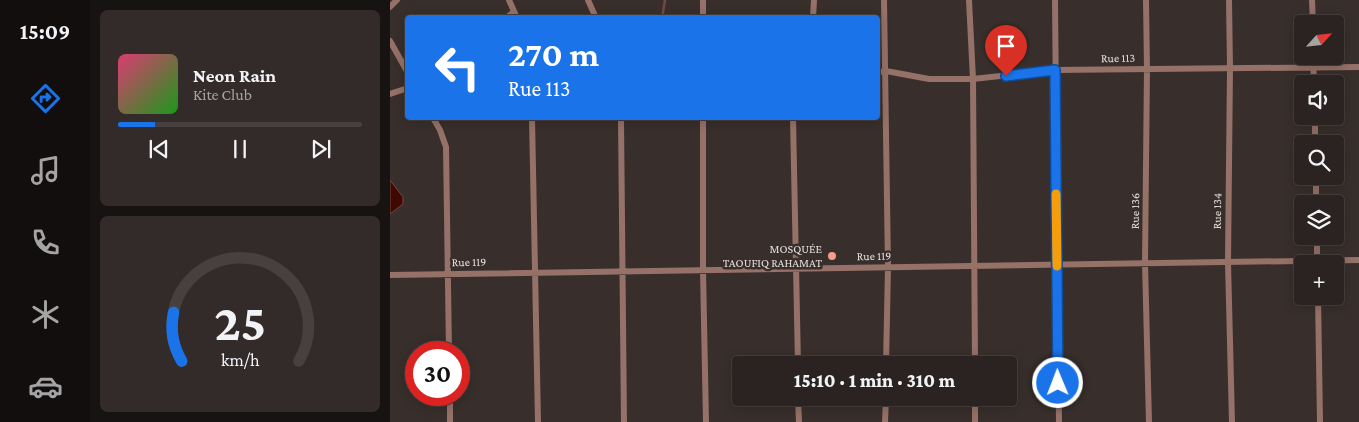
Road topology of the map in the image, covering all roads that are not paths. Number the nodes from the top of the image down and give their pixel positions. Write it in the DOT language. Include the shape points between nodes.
graph roads {
  1 [pos="397,0"];
  2 [pos="509,0"];
  3 [pos="588,0"];
  4 [pos="703,0"];
  5 [pos="814,0"];
  6 [pos="884,0"];
  7 [pos="969,0"];
  8 [pos="1055,0"];
  9 [pos="1146,0"];
  10 [pos="1229,0"];
  11 [pos="1312,0"];
  12 [pos="390,7"];
  13 [pos="515,15"];
  14 [pos="595,15"];
  15 [pos="703,15"];
  16 [pos="813,15"];
  17 [pos="1313,15"];
  18 [pos="390,41"];
  19 [pos="1314,67"];
  20 [pos="1359,67"];
  21 [pos="405,68"];
  22 [pos="1230,68"];
  23 [pos="1147,69"];
  24 [pos="1055,70"];
  25 [pos="886,71"];
  26 [pos="880,72"];
  27 [pos="1314,75"];
  28 [pos="973,79"];
  29 [pos="405,89"];
  30 [pos="390,94"];
  31 [pos="434,120"];
  32 [pos="532,120"];
  33 [pos="621,120"];
  34 [pos="703,120"];
  35 [pos="793,120"];
  36 [pos="1359,260"];
  37 [pos="1344,261"];
  38 [pos="1228,262"];
  39 [pos="1294,262"];
  40 [pos="1145,263"];
  41 [pos="1056,265"];
  42 [pos="974,266"];
  43 [pos="888,267"];
  44 [pos="795,268"];
  45 [pos="703,270"];
  46 [pos="622,271"];
  47 [pos="536,272"];
  48 [pos="448,274"];
  49 [pos="390,275"];
  50 [pos="1318,305"];
  51 [pos="449,341"];
  52 [pos="798,356"];
  53 [pos="886,356"];
  54 [pos="975,356"];
  55 [pos="450,406"];
  56 [pos="798,406"];
  57 [pos="886,406"];
  58 [pos="975,406"];
  59 [pos="450,422"];
  60 [pos="538,422"];
  61 [pos="624,422"];
  62 [pos="706,422"];
  63 [pos="799,422"];
  64 [pos="885,422"];
  65 [pos="976,422"];
  66 [pos="1059,422"];
  67 [pos="1149,422"];
  68 [pos="1232,422"];
  69 [pos="1320,422"];
  1 -- 12 [label="street"];
  2 -- 13 [label="street"];
  3 -- 14 [label="street"];
  4 -- 15 [label="street"];
  5 -- 16 [label="street"];
  6 -- 25 [label="street"];
  7 -- 28 [label="street"];
  8 -- 24 [label="street"];
  9 -- 23 [label="street, Rue 136"];
  10 -- 22 [label="street, Rue 134"];
  11 -- 17 [label="street"];
  18 -- 21 [label="street"];
  19 -- 20 [label="street, Rue 113"];
  19 -- 22 [label="street, Rue 113"];
  19 -- 27 [label="street"];
  22 -- 23 [label="street, Rue 113"];
  22 -- 38 [label="street, Rue 134"];
  23 -- 24 [label="street, Rue 113"];
  23 -- 40 [label="street, Rue 136"];
  24 -- 28 [label="street, Rue 113"];
  24 -- 41 [label="street"];
  25 -- 26 [label="street, Rue 113"];
  25 -- 28 [label="street, Rue 113" via="929,79"];
  25 -- 43 [label="street"];
  28 -- 42 [label="street"];
  29 -- 30 [label="street"];
  31 -- 48 [label="street" via="446,147"];
  32 -- 47 [label="street"];
  33 -- 46 [label="street"];
  34 -- 45 [label="street"];
  35 -- 44 [label="street"];
  36 -- 37 [label="street, Rue 119"];
  38 -- 39 [label="street, Rue 119"];
  38 -- 40 [label="street, Rue 119"];
  38 -- 68 [label="street, Rue 134"];
  40 -- 41 [label="street, Rue 119"];
  40 -- 67 [label="street, Rue 136"];
  41 -- 42 [label="street, Rue 119"];
  41 -- 66 [label="street"];
  42 -- 43 [label="street, Rue 119"];
  42 -- 54 [label="street"];
  43 -- 44 [label="street, Rue 119"];
  43 -- 53 [label="street"];
  44 -- 45 [label="street, Rue 119"];
  44 -- 52 [label="street"];
  45 -- 46 [label="street, Rue 119"];
  45 -- 62 [label="street"];
  46 -- 47 [label="street, Rue 119"];
  46 -- 61 [label="street"];
  47 -- 48 [label="street, Rue 119"];
  47 -- 60 [label="street"];
  48 -- 49 [label="street, Rue 119"];
  48 -- 51 [label="street"];
  50 -- 69 [label="street"];
  55 -- 59 [label="street"];
  56 -- 63 [label="street"];
  57 -- 64 [label="street"];
  58 -- 65 [label="street"];
}
